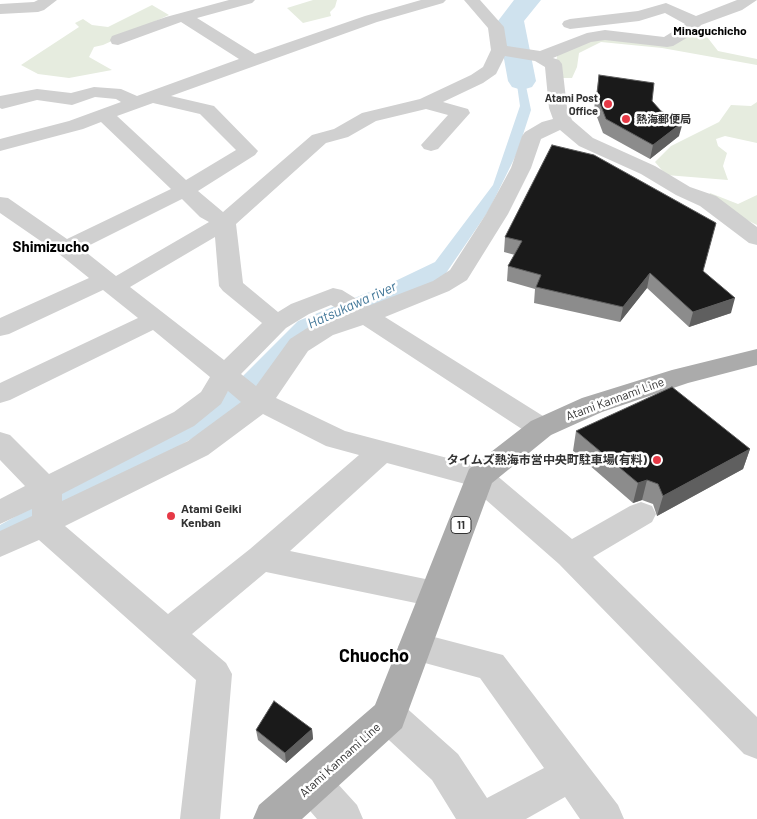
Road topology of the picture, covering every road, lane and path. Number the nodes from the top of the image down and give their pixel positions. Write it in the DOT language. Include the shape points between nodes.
graph roads {
  1 [pos="247,0"];
  2 [pos="438,0"];
  3 [pos="472,0"];
  4 [pos="749,0"];
  5 [pos="586,6"];
  6 [pos="41,8"];
  7 [pos="0,9"];
  8 [pos="184,17"];
  9 [pos="695,22"];
  10 [pos="570,24"];
  11 [pos="118,40"];
  12 [pos="580,41"];
  13 [pos="502,51"];
  14 [pos="255,61"];
  15 [pos="542,66"];
  16 [pos="144,100"];
  17 [pos="0,102"];
  18 [pos="426,102"];
  19 [pos="104,115"];
  20 [pos="556,124"];
  21 [pos="0,145"];
  22 [pos="432,146"];
  23 [pos="185,190"];
  24 [pos="4,211"];
  25 [pos="225,222"];
  26 [pos="757,238"];
  27 [pos="66,248"];
  28 [pos="757,260"];
  29 [pos="108,284"];
  30 [pos="365,316"];
  31 [pos="6,317"];
  32 [pos="155,320"];
  33 [pos="277,323"];
  34 [pos="757,357"];
  35 [pos="243,388"];
  36 [pos="0,394"];
  37 [pos="541,428"];
  38 [pos="0,442"];
  39 [pos="382,451"];
  40 [pos="479,477"];
  41 [pos="44,488"];
  42 [pos="0,512"];
  43 [pos="641,514"];
  44 [pos="48,522"];
  45 [pos="0,545"];
  46 [pos="570,555"];
  47 [pos="261,558"];
  48 [pos="435,594"];
  49 [pos="168,634"];
  50 [pos="415,647"];
  51 [pos="389,716"];
  52 [pos="757,742"];
  53 [pos="570,774"];
  54 [pos="313,785"];
  55 [pos="200,819"];
  56 [pos="273,819"];
  57 [pos="343,819"];
  58 [pos="478,819"];
  59 [pos="488,819"];
  60 [pos="604,819"];
  1 -- 8 [label="street"];
  2 -- 14 [label="street" via="371,19"];
  3 -- 13 [label="street" via="496,27"];
  4 -- 9 [label="street"];
  5 -- 10 [label="street"];
  6 -- 7 [label="street"];
  8 -- 11 [label="street"];
  8 -- 14 [label="street"];
  9 -- 10 [label="street" via="666,8 640,16"];
  9 -- 12 [label="street" via="689,30 667,42 605,35"];
  10 -- 12 [label="street" via="562,32"];
  12 -- 15 [label="street" via="556,50"];
  13 -- 15 [label="street"];
  13 -- 18 [label="street" via="490,70 477,79"];
  14 -- 16 [label="street"];
  15 -- 20 [label="street" via="542,106"];
  16 -- 17 [label="street" via="94,92 72,99 37,94"];
  16 -- 19 [label="street"];
  16 -- 23 [label="street" via="207,110 248,151"];
  18 -- 22 [label="street" via="460,113"];
  18 -- 25 [label="street" via="369,117 341,133 319,139"];
  19 -- 21 [label="street"];
  19 -- 23 [label="street"];
  20 -- 26 [label="street" via="586,142 708,201"];
  20 -- 28 [label="street" via="577,146 634,173 708,215"];
  20 -- 30 [label="street" via="532,136 497,214 459,275 441,286"];
  23 -- 25 [label="street" via="208,212"];
  23 -- 27 [label="street"];
  24 -- 27 [label="street"];
  25 -- 29 [label="street"];
  25 -- 33 [label="street" via="231,286"];
  27 -- 29 [label="street"];
  29 -- 31 [label="street"];
  29 -- 32 [label="street"];
  30 -- 33 [label="street" via="333,295"];
  30 -- 35 [label="street" via="324,330 300,346 275,377"];
  30 -- 37 [label="street"];
  32 -- 35 [label="street"];
  32 -- 36 [label="street"];
  33 -- 35 [label="street"];
  34 -- 37 [label="main road, Atami Kannami Line" via="681,376 592,405"];
  35 -- 39 [label="street" via="336,439"];
  35 -- 41 [label="street" via="211,398 184,418"];
  35 -- 44 [label="street" via="198,448"];
  37 -- 40 [label="main road, Atami Kannami Line"];
  38 -- 41 [label="street"];
  39 -- 40 [label="street"];
  39 -- 47 [label="street"];
  40 -- 46 [label="street"];
  40 -- 48 [label="main road, Atami Kannami Line / 11"];
  41 -- 42 [label="street"];
  41 -- 44 [label="street"];
  43 -- 46 [label="street"];
  44 -- 45 [label="street"];
  44 -- 49 [label="street" via="51,532"];
  46 -- 52 [label="street"];
  47 -- 48 [label="street"];
  47 -- 49 [label="street"];
  48 -- 50 [label="main road, Atami Kannami Line / 11"];
  49 -- 55 [label="street" via="214,674"];
  50 -- 51 [label="main road, Atami Kannami Line / 11"];
  50 -- 53 [label="street" via="491,666"];
  51 -- 54 [label="main road, Atami Kannami Line / 11"];
  51 -- 58 [label="street" via="445,768"];
  53 -- 59 [label="street"];
  53 -- 60 [label="street"];
  54 -- 56 [label="main road, Atami Kannami Line / 11"];
  54 -- 57 [label="street"];
}
